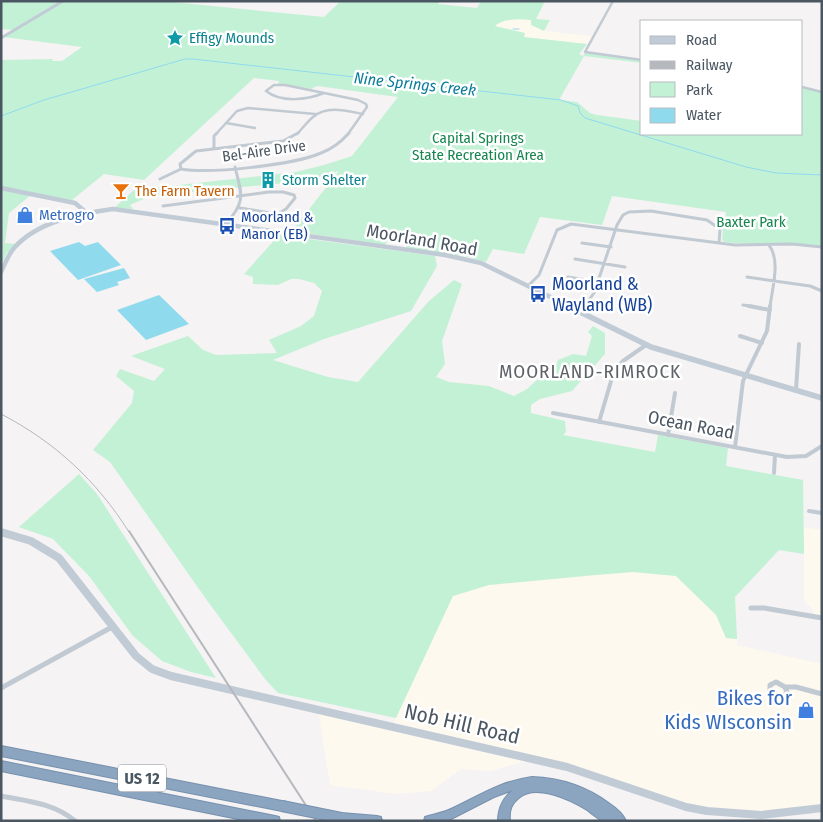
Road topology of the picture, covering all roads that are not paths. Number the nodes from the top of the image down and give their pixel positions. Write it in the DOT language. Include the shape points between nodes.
graph roads {
  1 [pos="63,1"];
  2 [pos="613,1"];
  3 [pos="1,37"];
  4 [pos="640,60"];
  5 [pos="803,88"];
  6 [pos="822,92"];
  7 [pos="324,93"];
  8 [pos="315,114"];
  9 [pos="363,114"];
  10 [pos="226,123"];
  11 [pos="255,128"];
  12 [pos="214,148"];
  13 [pos="236,167"];
  14 [pos="181,169"];
  15 [pos="160,179"];
  16 [pos="1,188"];
  17 [pos="242,195"];
  18 [pos="163,206"];
  19 [pos="240,208"];
  20 [pos="88,214"];
  21 [pos="277,214"];
  22 [pos="263,223"];
  23 [pos="226,224"];
  24 [pos="616,228"];
  25 [pos="557,230"];
  26 [pos="582,243"];
  27 [pos="718,243"];
  28 [pos="769,245"];
  29 [pos="611,247"];
  30 [pos="822,247"];
  31 [pos="575,259"];
  32 [pos="604,264"];
  33 [pos="625,267"];
  34 [pos="1,272"];
  35 [pos="747,276"];
  36 [pos="568,277"];
  37 [pos="773,280"];
  38 [pos="598,282"];
  39 [pos="528,286"];
  40 [pos="822,290"];
  41 [pos="743,305"];
  42 [pos="575,310"];
  43 [pos="770,310"];
  44 [pos="740,336"];
  45 [pos="762,343"];
  46 [pos="798,344"];
  47 [pos="646,345"];
  48 [pos="745,375"];
  49 [pos="796,390"];
  50 [pos="675,393"];
  51 [pos="822,398"];
  52 [pos="553,413"];
  53 [pos="599,422"];
  54 [pos="668,435"];
  55 [pos="822,446"];
  56 [pos="735,447"];
  57 [pos="775,455"];
  58 [pos="774,473"];
  59 [pos="809,511"];
  60 [pos="822,513"];
  61 [pos="1,532"];
  62 [pos="751,608"];
  63 [pos="822,618"];
  64 [pos="112,627"];
  65 [pos="785,687"];
  66 [pos="1,688"];
  67 [pos="822,694"];
  68 [pos="1,751"];
  69 [pos="1,766"];
  70 [pos="1,796"];
  71 [pos="822,808"];
  72 [pos="341,818"];
  73 [pos="75,821"];
  74 [pos="275,821"];
  75 [pos="355,821"];
  76 [pos="376,821"];
  77 [pos="429,821"];
  78 [pos="504,821"];
  79 [pos="610,821"];
  80 [pos="621,821"];
  1 -- 3 [label="street"];
  2 -- 4 [label="street" via="585,52"];
  5 -- 6 [label="street"];
  7 -- 7 [label="street" via="283,84 270,86 266,91 272,95 307,99"];
  7 -- 9 [label="street" via="366,104 368,107"];
  8 -- 9 [label="street" via="328,110"];
  8 -- 10 [label="street" via="248,108 239,110"];
  8 -- 12 [label="street" via="298,134 287,141"];
  9 -- 13 [label="street, Bel-Aire Drive" via="339,143 323,153 297,160"];
  10 -- 11 [label="street"];
  10 -- 12 [label="street" via="213,137"];
  12 -- 14 [label="street" via="193,152 180,164"];
  13 -- 14 [label="street, Bel-Aire Drive" via="196,171"];
  13 -- 17 [label="street"];
  14 -- 15 [label="street"];
  16 -- 20 [label="street" via="76,203"];
  17 -- 18 [label="street"];
  17 -- 19 [label="street"];
  17 -- 21 [label="street" via="281,191 294,195 291,205"];
  19 -- 21 [label="street"];
  19 -- 23 [label="street"];
  20 -- 23 [label="street, Moorland Road" via="113,209"];
  20 -- 34 [label="street, Moorland Road" via="53,224 28,236 12,251"];
  21 -- 22 [label="street"];
  23 -- 39 [label="street, Moorland Road" via="465,258"];
  24 -- 25 [label="street" via="567,224"];
  24 -- 27 [label="street"];
  24 -- 27 [label="street" via="624,215 634,211 707,220 720,229"];
  24 -- 29 [label="street"];
  25 -- 39 [label="street" via="539,274"];
  26 -- 29 [label="street"];
  27 -- 28 [label="street"];
  28 -- 30 [label="street"];
  28 -- 37 [label="street" via="775,254"];
  29 -- 32 [label="street"];
  31 -- 32 [label="street"];
  32 -- 33 [label="street"];
  32 -- 38 [label="street"];
  35 -- 37 [label="street"];
  36 -- 38 [label="street"];
  37 -- 40 [label="street"];
  37 -- 43 [label="street"];
  38 -- 42 [label="street" via="590,298"];
  39 -- 42 [label="street, Moorland Road"];
  41 -- 43 [label="street"];
  42 -- 47 [label="street, Moorland Road"];
  43 -- 45 [label="street"];
  44 -- 45 [label="street"];
  45 -- 48 [label="street"];
  46 -- 49 [label="street"];
  47 -- 48 [label="street, Moorland Road"];
  47 -- 53 [label="street" via="614,370"];
  48 -- 49 [label="street, Moorland Road"];
  48 -- 56 [label="street"];
  49 -- 51 [label="street, Moorland Road"];
  50 -- 54 [label="street"];
  52 -- 53 [label="street, Ocean Road"];
  53 -- 54 [label="street, Ocean Road"];
  54 -- 56 [label="street, Ocean Road"];
  55 -- 57 [label="street, Ocean Road" via="803,457"];
  56 -- 57 [label="street, Ocean Road"];
  57 -- 58 [label="street"];
  59 -- 60 [label="street"];
  61 -- 64 [label="street, Nob Hill Road" via="31,541 59,558"];
  62 -- 63 [label="street"];
  64 -- 66 [label="street"];
  64 -- 71 [label="street, Nob Hill Road" via="143,662 163,674 183,680 567,767 686,807 761,815"];
  65 -- 67 [label="street"];
  68 -- 72 [label="highway, US 12, bridge"];
  69 -- 74 [label="highway, US 12"];
  70 -- 73 [label="street" via="51,806"];
  72 -- 75 [label="highway, US 12"];
  72 -- 76 [label="highway"];
  77 -- 80 [label="highway" via="461,811 499,790 537,782 577,789 597,799"];
  78 -- 79 [label="highway" via="505,805 513,795 525,789 562,791 600,810"];
}
